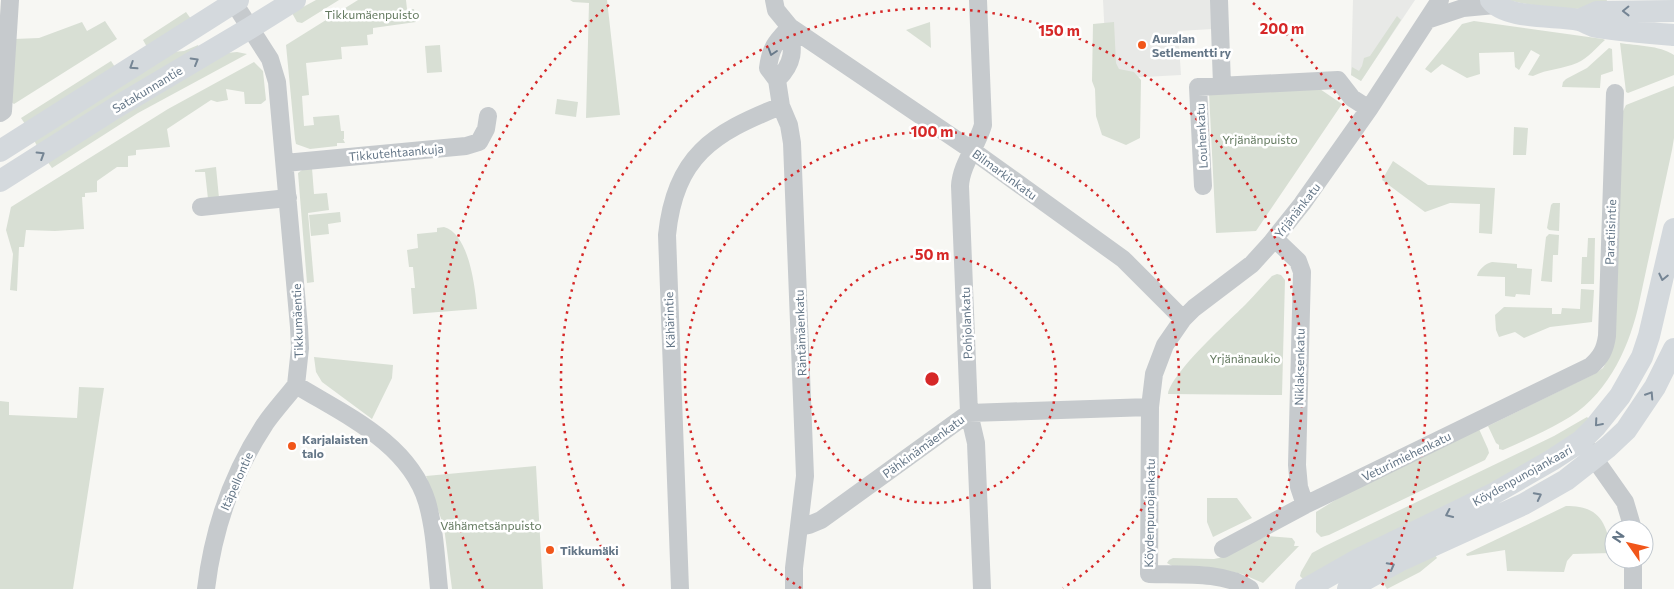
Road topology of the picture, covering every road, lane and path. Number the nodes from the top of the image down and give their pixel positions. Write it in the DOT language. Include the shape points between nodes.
graph roads {
  1 [pos="10,0"];
  2 [pos="294,0"];
  3 [pos="774,0"];
  4 [pos="978,0"];
  5 [pos="1219,0"];
  6 [pos="1440,0"];
  7 [pos="236,1"];
  8 [pos="1493,3"];
  9 [pos="1674,11"];
  10 [pos="1427,20"];
  11 [pos="1579,20"];
  12 [pos="790,27"];
  13 [pos="250,28"];
  14 [pos="1674,35"];
  15 [pos="1222,86"];
  16 [pos="1615,93"];
  17 [pos="781,106"];
  18 [pos="1368,109"];
  19 [pos="0,113"];
  20 [pos="488,116"];
  21 [pos="0,151"];
  22 [pos="973,151"];
  23 [pos="285,163"];
  24 [pos="0,181"];
  25 [pos="1203,186"];
  26 [pos="288,198"];
  27 [pos="201,206"];
  28 [pos="1674,229"];
  29 [pos="1275,238"];
  30 [pos="1183,319"];
  31 [pos="1674,349"];
  32 [pos="1591,366"];
  33 [pos="296,385"];
  34 [pos="1150,407"];
  35 [pos="969,413"];
  36 [pos="1588,449"];
  37 [pos="1305,505"];
  38 [pos="1630,519"];
  39 [pos="799,527"];
  40 [pos="1223,549"];
  41 [pos="1633,569"];
  42 [pos="1147,582"];
  43 [pos="206,589"];
  44 [pos="439,589"];
  45 [pos="680,589"];
  46 [pos="794,589"];
  47 [pos="982,589"];
  48 [pos="1250,589"];
  49 [pos="1306,589"];
  50 [pos="1348,589"];
  51 [pos="1633,589"];
  1 -- 19 [label="street" via="3,111"];
  2 -- 13 [label="main road, Satakunnantie"];
  3 -- 12 [label="street" via="776,10"];
  4 -- 22 [label="street, Pohjolankatu" via="983,118 980,137"];
  5 -- 15 [label="street"];
  6 -- 10 [label="street, Yrjänänkatu"];
  7 -- 13 [label="street, Tikkumäentie"];
  7 -- 21 [label="main road, Satakunnantie, one-way"];
  8 -- 10 [label="street" via="1463,8"];
  8 -- 11 [label="main road" via="1516,12"];
  9 -- 11 [label="main road, one-way" via="1597,12"];
  10 -- 18 [label="street, Yrjänänkatu"];
  11 -- 14 [label="main road" via="1595,27"];
  12 -- 17 [label="street, Räntämäenkatu" via="775,43 768,68 777,80"];
  12 -- 22 [label="street, Bilmarkinkatu"];
  13 -- 23 [label="street, Tikkumäentie" via="274,70"];
  24 -- 13 [label="main road, Satakunnantie, one-way" via="114,108"];
  15 -- 18 [label="street" via="1338,80 1352,98"];
  15 -- 25 [label="street, Louhenkatu" via="1198,86"];
  16 -- 32 [label="street, Paratiisintie" via="1607,336 1600,358"];
  17 -- 39 [label="street, Räntämäenkatu" via="792,143 805,476"];
  17 -- 45 [label="street, Kähärintie" via="733,126 710,142 681,180 668,216"];
  18 -- 29 [label="street, Yrjänänkatu"];
  20 -- 23 [label="street, Tikkutehtaankuja" via="479,142 466,146"];
  22 -- 30 [label="street, Bilmarkinkatu" via="1123,259"];
  22 -- 35 [label="street, Pohjolankatu" via="960,186"];
  23 -- 26 [label="street, Tikkumäentie"];
  26 -- 27 [label="street"];
  26 -- 33 [label="street, Tikkumäentie" via="300,348"];
  28 -- 36 [label="main road, Köydenpunojankaari, one-way" via="1642,357 1620,396 1595,427"];
  29 -- 30 [label="street, Yrjänänkatu" via="1252,264"];
  29 -- 37 [label="street, Niklaksenkatu" via="1298,261 1302,272 1297,465"];
  30 -- 34 [label="street, Yrjänänkatu" via="1164,346 1154,374"];
  36 -- 31 [label="main road, Köydenpunojankaari, one-way" via="1626,430 1655,387"];
  32 -- 37 [label="street, Veturimiehenkatu"];
  33 -- 43 [label="street, Itäpellontie" via="266,423 235,479 214,539"];
  33 -- 44 [label="street" via="381,438 410,471 428,507"];
  34 -- 35 [label="street, Pähkinämäenkatu"];
  34 -- 42 [label="street, Köydenpunojankatu"];
  35 -- 39 [label="street, Pähkinämäenkatu" via="822,520"];
  35 -- 47 [label="street, Pohjolankatu" via="976,443"];
  36 -- 38 [label="street" via="1625,502"];
  36 -- 49 [label="main road, Köydenpunojankaari, one-way" via="1567,451 1493,494 1364,556"];
  50 -- 36 [label="main road, Köydenpunojankaari, one-way" via="1546,492 1566,480"];
  37 -- 40 [label="street, Veturimiehenkatu"];
  39 -- 46 [label="street, Räntämäenkatu"];
  41 -- 51 [label="street"];
  42 -- 48 [label="street, Köydenpunojankatu" via="1223,578"];
}
